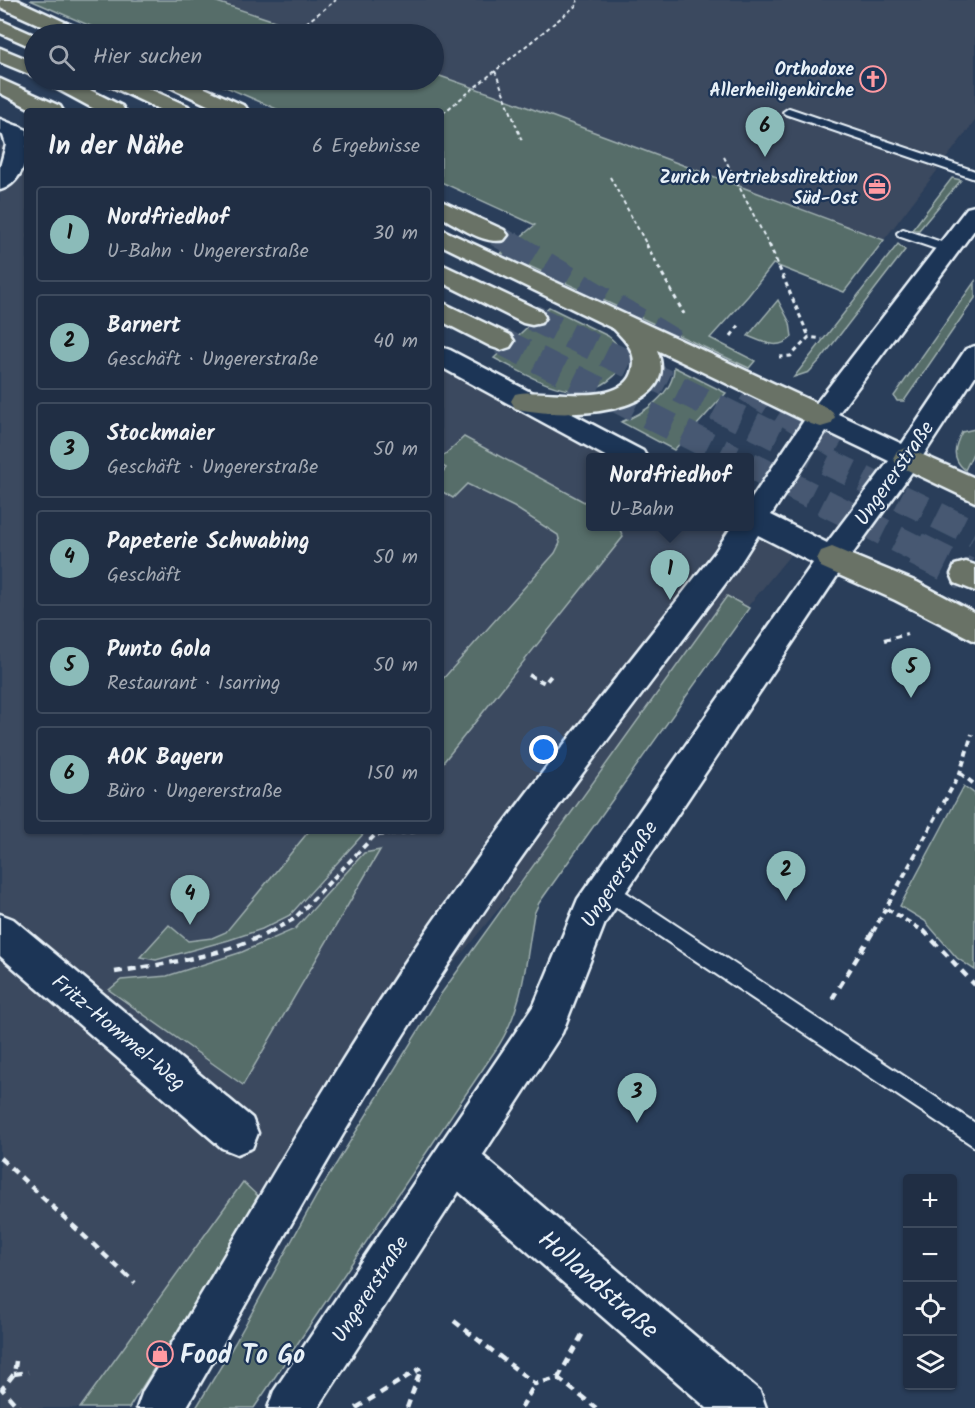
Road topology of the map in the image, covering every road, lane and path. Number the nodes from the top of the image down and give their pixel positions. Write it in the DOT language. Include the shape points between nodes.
graph roads {
  1 [pos="1,0"];
  2 [pos="336,0"];
  3 [pos="577,0"];
  4 [pos="306,23"];
  5 [pos="53,24"];
  6 [pos="0,26"];
  7 [pos="24,37"];
  8 [pos="0,54"];
  9 [pos="24,65"];
  10 [pos="495,71"];
  11 [pos="0,85"];
  12 [pos="74,90"];
  13 [pos="135,90"];
  14 [pos="192,90"];
  15 [pos="46,108"];
  16 [pos="108,108"];
  17 [pos="174,108"];
  18 [pos="231,108"];
  19 [pos="444,112"];
  20 [pos="789,112"];
  21 [pos="13,132"];
  22 [pos="522,141"];
  23 [pos="723,157"];
  24 [pos="975,175"];
  25 [pos="610,177"];
  26 [pos="6,190"];
  27 [pos="444,209"];
  28 [pos="975,213"];
  29 [pos="903,233"];
  30 [pos="496,235"];
  31 [pos="444,237"];
  32 [pos="948,249"];
  33 [pos="444,273"];
  34 [pos="444,312"];
  35 [pos="532,317"];
  36 [pos="690,321"];
  37 [pos="624,324"];
  38 [pos="740,324"];
  39 [pos="809,337"];
  40 [pos="822,339"];
  41 [pos="740,340"];
  42 [pos="501,341"];
  43 [pos="975,355"];
  44 [pos="779,357"];
  45 [pos="444,358"];
  46 [pos="525,400"];
  47 [pos="821,417"];
  48 [pos="624,453"];
  49 [pos="907,458"];
  50 [pos="975,490"];
  51 [pos="754,516"];
  52 [pos="754,524"];
  53 [pos="744,531"];
  54 [pos="832,559"];
  55 [pos="975,628"];
  56 [pos="553,673"];
  57 [pos="529,675"];
  58 [pos="972,734"];
  59 [pos="960,773"];
  60 [pos="975,786"];
  61 [pos="386,834"];
  62 [pos="606,890"];
  63 [pos="887,909"];
  64 [pos="0,932"];
  65 [pos="114,972"];
  66 [pos="975,985"];
  67 [pos="814,1028"];
  68 [pos="237,1133"];
  69 [pos="975,1136"];
  70 [pos="0,1158"];
  71 [pos="455,1160"];
  72 [pos="135,1283"];
  73 [pos="606,1291"];
  74 [pos="454,1321"];
  75 [pos="16,1361"];
  76 [pos="28,1372"];
  77 [pos="14,1374"];
  78 [pos="558,1377"];
  79 [pos="535,1384"];
  80 [pos="19,1408"];
  81 [pos="160,1408"];
  82 [pos="291,1408"];
  83 [pos="356,1408"];
  84 [pos="406,1408"];
  85 [pos="521,1408"];
  86 [pos="596,1408"];
  87 [pos="743,1408"];
  1 -- 5 [label="highway"];
  2 -- 4 [label="path"];
  3 -- 10 [label="path" via="578,4"];
  6 -- 7 [label="highway"];
  8 -- 9 [label="highway"];
  10 -- 19 [label="path"];
  10 -- 22 [label="path"];
  11 -- 15 [label="highway"];
  12 -- 16 [label="highway"];
  13 -- 17 [label="highway"];
  14 -- 18 [label="highway"];
  20 -- 24 [label="lane"];
  21 -- 26 [label="main road" via="16,154"];
  23 -- 39 [label="path" via="766,238"];
  25 -- 36 [label="path" via="676,302"];
  27 -- 30 [label="highway"];
  28 -- 32 [label="main road"];
  29 -- 32 [label="lane"];
  31 -- 37 [label="highway"];
  32 -- 47 [label="main road"];
  33 -- 35 [label="highway"];
  34 -- 42 [label="highway"];
  37 -- 46 [label="highway" via="639,341 648,365 643,378 630,392 591,404 550,405"];
  37 -- 47 [label="highway"];
  38 -- 41 [label="path" via="730,336"];
  39 -- 40 [label="path"];
  39 -- 44 [label="path" via="791,356"];
  43 -- 49 [label="main road, Ungererstraße"];
  45 -- 46 [label="main road"];
  46 -- 48 [label="main road"];
  47 -- 49 [label="main road"];
  47 -- 51 [label="main road"];
  49 -- 50 [label="highway"];
  49 -- 54 [label="main road, Ungererstraße"];
  52 -- 54 [label="main road"];
  53 -- 81 [label="main road" via="537,809 420,975"];
  54 -- 55 [label="highway" via="906,591"];
  54 -- 62 [label="main road, Ungererstraße"];
  56 -- 57 [label="path" via="545,683"];
  58 -- 59 [label="path"];
  59 -- 60 [label="path"];
  59 -- 63 [label="path"];
  61 -- 65 [label="path" via="375,835 294,919 255,940 196,958"];
  62 -- 67 [label="lane"];
  62 -- 71 [label="main road, Ungererstraße" via="582,930 548,1020"];
  63 -- 66 [label="path" via="913,923 940,946 959,972"];
  63 -- 67 [label="path"];
  64 -- 68 [label="main road, Fritz-Hommel-Weg"];
  67 -- 69 [label="lane"];
  70 -- 72 [label="path"];
  71 -- 73 [label="main road, Hollandstraße"];
  71 -- 82 [label="main road, Ungererstraße"];
  73 -- 78 [label="path"];
  73 -- 87 [label="main road, Hollandstraße"];
  74 -- 79 [label="path"];
  75 -- 77 [label="path"];
  76 -- 77 [label="path"];
  77 -- 80 [label="path" via="3,1389"];
  78 -- 79 [label="path"];
  78 -- 86 [label="path"];
  79 -- 85 [label="path"];
  83 -- 84 [label="path" via="421,1368"];
}
